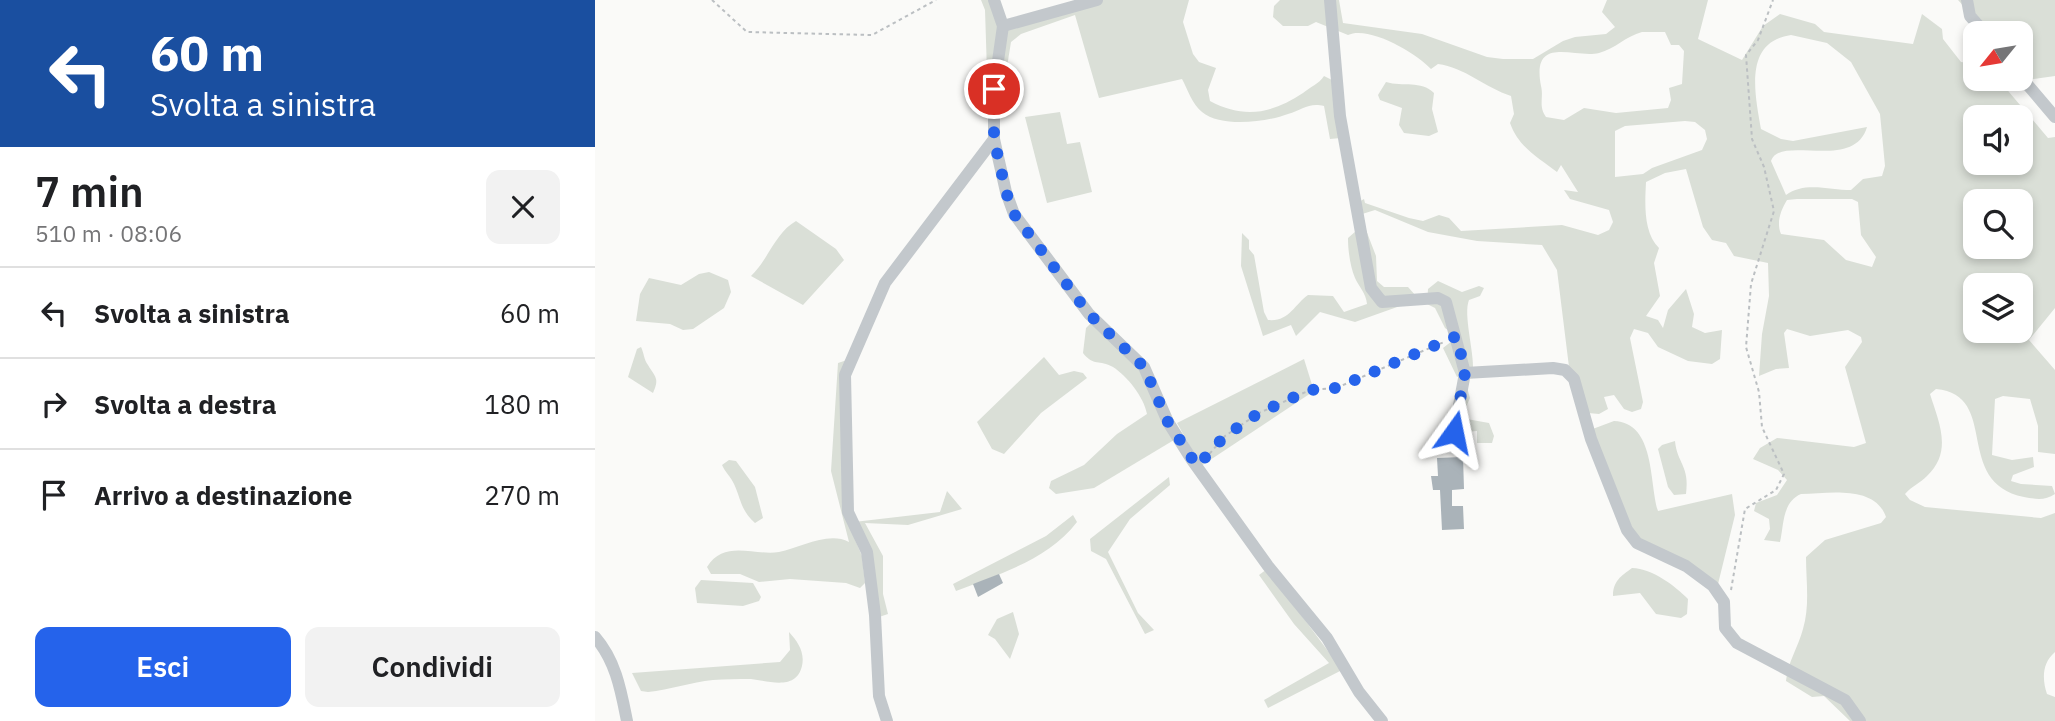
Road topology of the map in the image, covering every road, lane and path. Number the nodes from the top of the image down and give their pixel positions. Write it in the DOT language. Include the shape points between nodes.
graph roads {
  1 [pos="712,0"];
  2 [pos="936,0"];
  3 [pos="994,0"];
  4 [pos="1097,0"];
  5 [pos="1330,0"];
  6 [pos="1773,0"];
  7 [pos="1967,0"];
  8 [pos="1974,21"];
  9 [pos="1003,26"];
  10 [pos="2033,90"];
  11 [pos="2055,117"];
  12 [pos="994,139"];
  13 [pos="1457,336"];
  14 [pos="1465,373"];
  15 [pos="1454,432"];
  16 [pos="1197,466"];
  17 [pos="1724,602"];
  18 [pos="595,638"];
  19 [pos="627,721"];
  20 [pos="887,721"];
  21 [pos="1382,721"];
  22 [pos="1860,721"];
  1 -- 2 [label="path" via="747,32 872,36"];
  3 -- 9 [label="street"];
  4 -- 9 [label="street"];
  5 -- 13 [label="street" via="1340,116 1371,288 1382,302 1438,298 1446,302"];
  6 -- 17 [label="path" via="1758,40 1746,55 1752,139 1774,211 1751,284 1746,346 1759,391 1762,427 1784,474 1776,490 1745,509 1731,594"];
  7 -- 8 [label="street"];
  9 -- 12 [label="street" via="994,89"];
  10 -- 11 [label="street"];
  12 -- 16 [label="street" via="1014,214 1089,314 1144,367 1168,422"];
  12 -- 20 [label="street" via="885,283 845,375 848,512 866,552 879,696"];
  13 -- 14 [label="street"];
  13 -- 16 [label="path" via="1336,388 1310,390 1259,413 1225,436"];
  14 -- 15 [label="street"];
  14 -- 17 [label="street" via="1565,370 1580,392 1591,439 1627,530 1637,543 1686,566 1713,586"];
  16 -- 21 [label="street" via="1268,566 1327,638"];
  17 -- 22 [label="street" via="1725,628 1737,643 1845,700"];
  18 -- 19 [label="street" via="619,680"];
}
